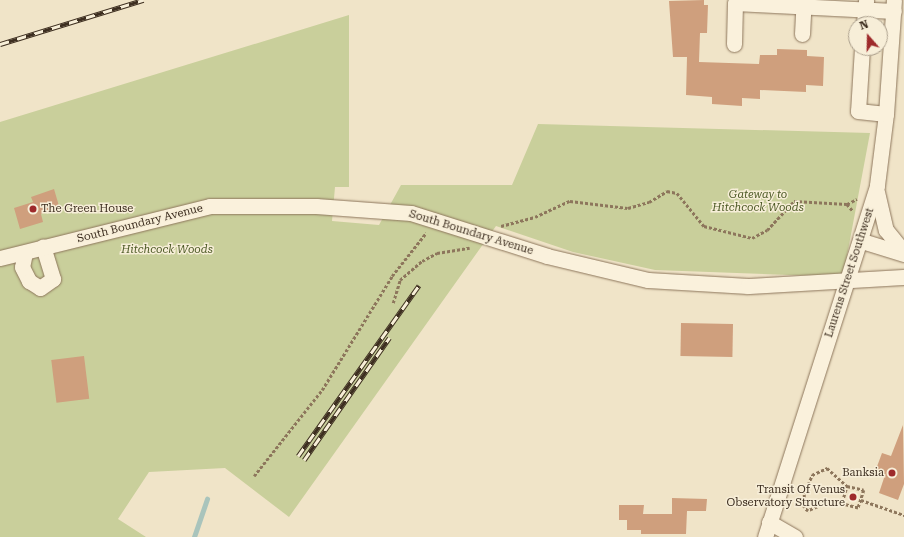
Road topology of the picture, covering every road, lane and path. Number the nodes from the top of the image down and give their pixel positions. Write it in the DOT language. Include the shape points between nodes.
graph roads {
  1 [pos="804,3"];
  2 [pos="894,5"];
  3 [pos="865,11"];
  4 [pos="802,34"];
  5 [pos="734,44"];
  6 [pos="861,56"];
  7 [pos="886,114"];
  8 [pos="877,185"];
  9 [pos="861,197"];
  10 [pos="847,204"];
  11 [pos="857,216"];
  12 [pos="436,220"];
  13 [pos="496,230"];
  14 [pos="862,241"];
  15 [pos="43,247"];
  16 [pos="478,249"];
  17 [pos="25,253"];
  18 [pos="904,253"];
  19 [pos="0,258"];
  20 [pos="904,277"];
  21 [pos="848,281"];
  22 [pos="393,303"];
  23 [pos="254,476"];
  24 [pos="847,486"];
  25 [pos="861,500"];
  26 [pos="842,502"];
  27 [pos="904,515"];
  28 [pos="770,522"];
  29 [pos="765,537"];
  30 [pos="795,537"];
  1 -- 3 [label="street"];
  1 -- 4 [label="street"];
  1 -- 5 [label="street" via="735,3"];
  2 -- 3 [label="street"];
  2 -- 7 [label="street, Laurens Street Southwest"];
  6 -- 7 [label="street" via="858,111"];
  7 -- 8 [label="street, Laurens Street Southwest"];
  8 -- 14 [label="street, Laurens Street Southwest"];
  8 -- 18 [label="street" via="886,230"];
  9 -- 10 [label="path"];
  10 -- 11 [label="path"];
  10 -- 13 [label="path" via="794,201 761,235 752,238 704,226 672,191 628,208 570,201"];
  12 -- 15 [label="street, South Boundary Avenue" via="411,213 316,206 210,206"];
  12 -- 21 [label="street, South Boundary Avenue" via="547,256 648,280 726,286"];
  12 -- 23 [label="path" via="392,276 322,390"];
  14 -- 18 [label="street"];
  14 -- 21 [label="street, Laurens Street Southwest"];
  15 -- 17 [label="street, South Boundary Avenue"];
  15 -- 17 [label="street" via="53,279 40,288 29,281 22,267"];
  16 -- 22 [label="path" via="453,248 422,262 400,280"];
  17 -- 19 [label="street, South Boundary Avenue"];
  20 -- 21 [label="street, South Boundary Avenue"];
  21 -- 28 [label="street, Laurens Street Southwest"];
  24 -- 25 [label="path" via="864,490"];
  24 -- 26 [label="path"];
  24 -- 26 [label="path" via="832,470 819,470 806,485 803,503 808,511 831,501"];
  25 -- 26 [label="path" via="858,508"];
  25 -- 27 [label="path"];
  28 -- 29 [label="street, Laurens Street Southwest"];
  28 -- 30 [label="street"];
}
